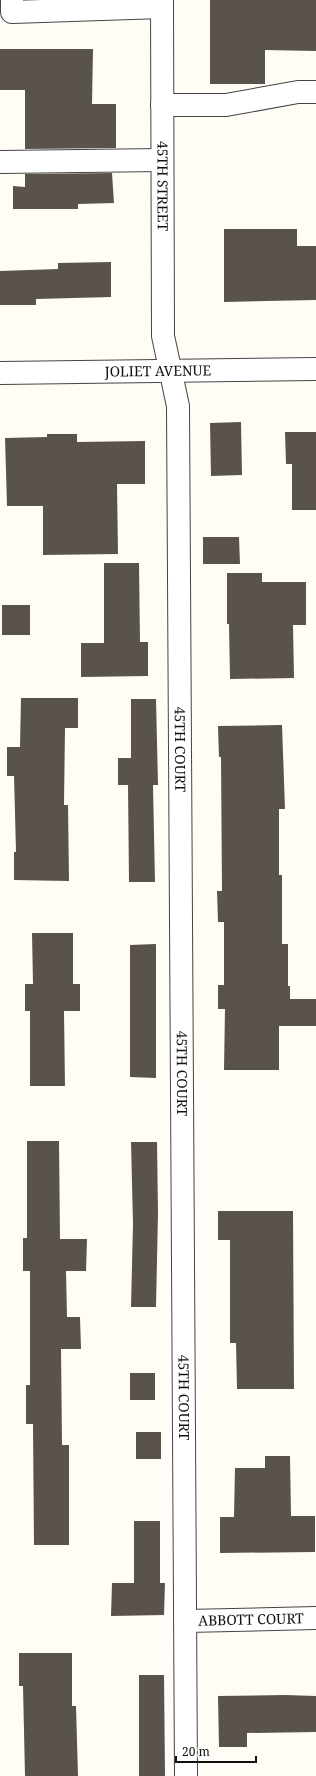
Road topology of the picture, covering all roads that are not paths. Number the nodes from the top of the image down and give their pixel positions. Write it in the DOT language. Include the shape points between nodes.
graph roads {
  1 [pos="12,0"];
  2 [pos="162,3"];
  3 [pos="83,5"];
  4 [pos="316,92"];
  5 [pos="162,105"];
  6 [pos="162,160"];
  7 [pos="0,162"];
  8 [pos="316,369"];
  9 [pos="171,371"];
  10 [pos="0,373"];
  11 [pos="316,1618"];
  12 [pos="186,1620"];
  13 [pos="186,1776"];
  1 -- 3 [label="street" via="12,12"];
  2 -- 3 [label="street"];
  2 -- 5 [label="street, 45TH STREET"];
  4 -- 5 [label="street" via="298,92 226,105"];
  5 -- 6 [label="street, 45TH STREET"];
  6 -- 7 [label="street"];
  6 -- 9 [label="street, 45TH STREET" via="163,336"];
  8 -- 9 [label="street, JOLIET AVENUE"];
  9 -- 10 [label="street, JOLIET AVENUE"];
  9 -- 12 [label="street, 45TH COURT" via="178,406"];
  11 -- 12 [label="street, ABBOTT COURT"];
  12 -- 13 [label="street, 45TH COURT"];
}
